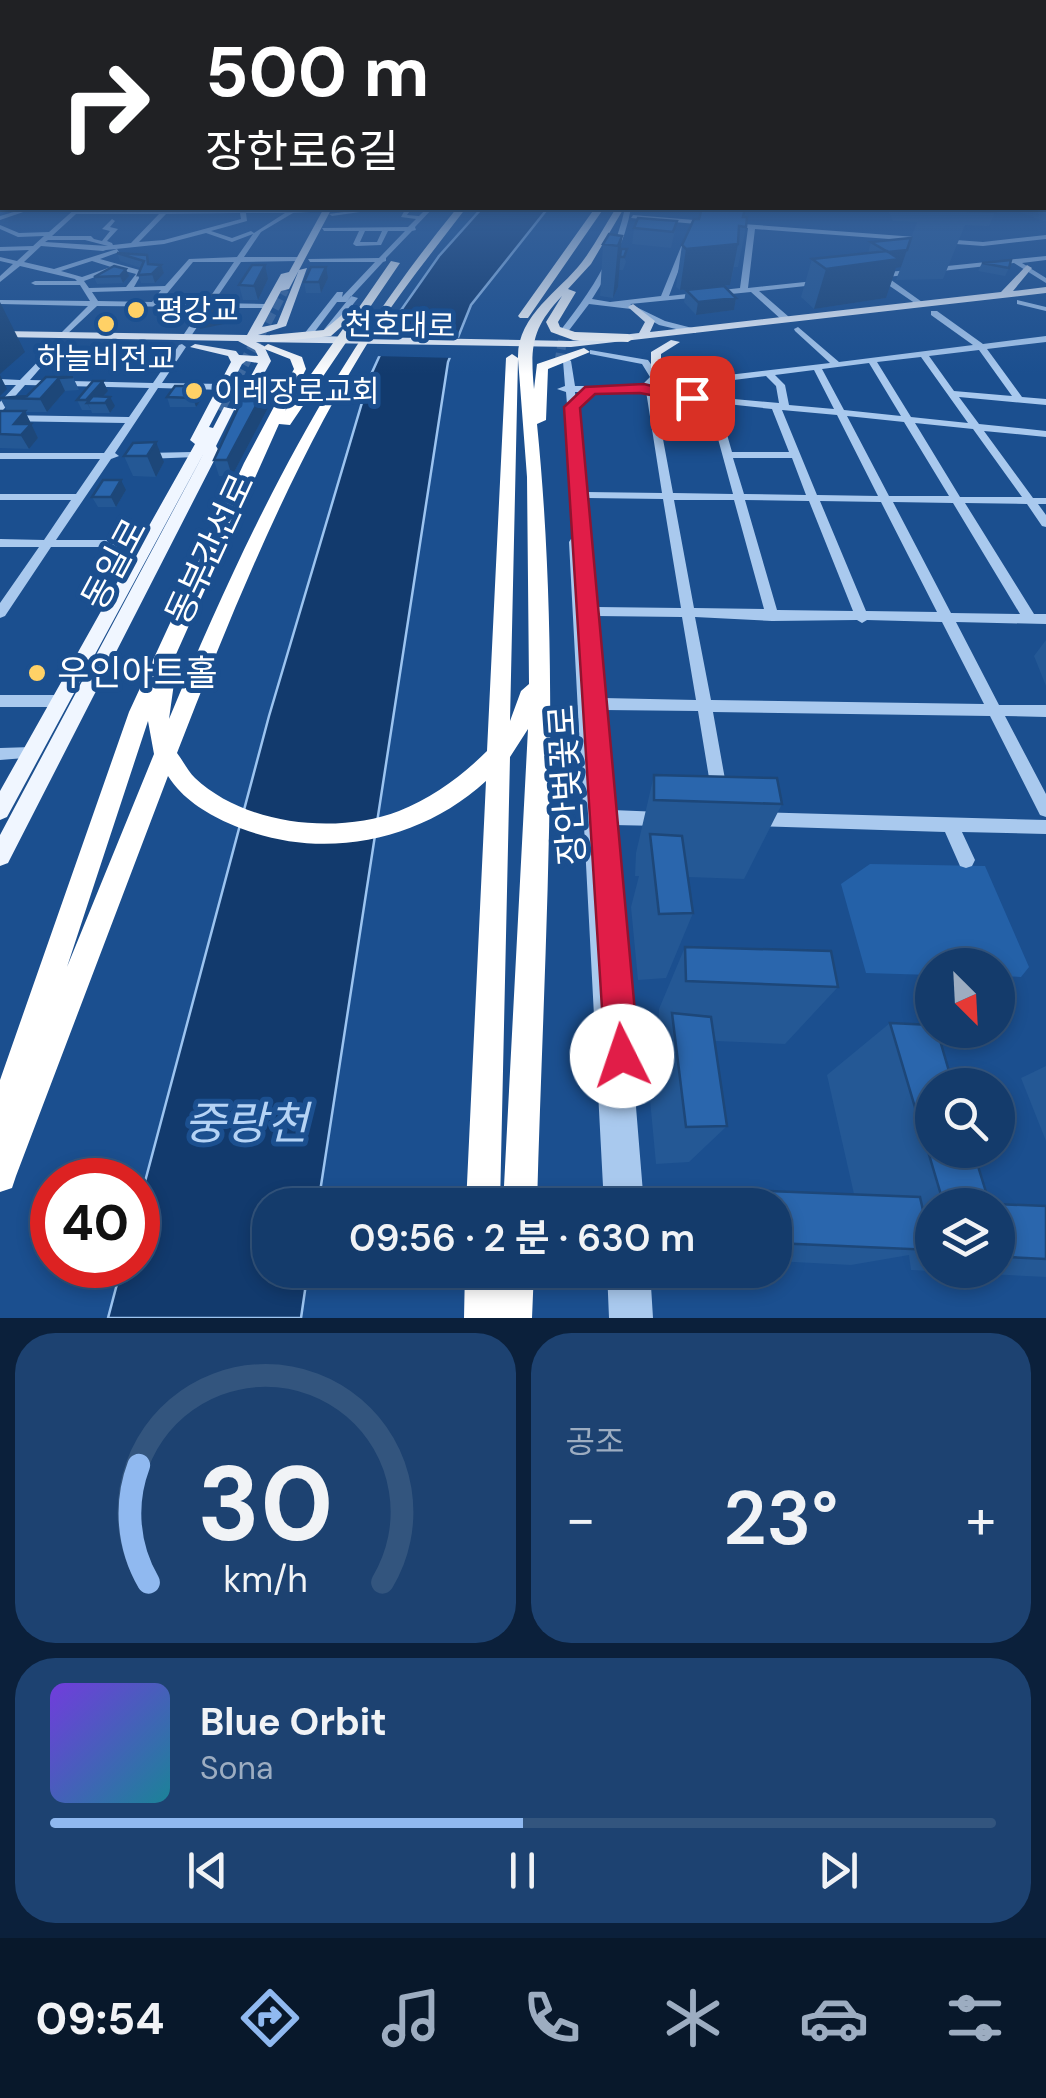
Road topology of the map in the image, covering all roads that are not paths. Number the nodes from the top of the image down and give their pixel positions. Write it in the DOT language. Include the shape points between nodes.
graph roads {
  1 [pos="30,252"];
  2 [pos="100,252"];
  3 [pos="113,252"];
  4 [pos="246,252"];
  5 [pos="308,252"];
  6 [pos="309,252"];
  7 [pos="396,252"];
  8 [pos="401,252"];
  9 [pos="575,252"];
  10 [pos="590,252"];
  11 [pos="611,252"];
  12 [pos="682,252"];
  13 [pos="750,252"];
  14 [pos="998,252"];
  15 [pos="1046,258"];
  16 [pos="0,259"];
  17 [pos="93,259"];
  18 [pos="243,259"];
  19 [pos="1016,261"];
  20 [pos="389,263"];
  21 [pos="14,264"];
  22 [pos="301,264"];
  23 [pos="586,264"];
  24 [pos="0,267"];
  25 [pos="170,267"];
  26 [pos="114,268"];
  27 [pos="868,268"];
  28 [pos="56,270"];
  29 [pos="181,270"];
  30 [pos="160,272"];
  31 [pos="1039,272"];
  32 [pos="879,276"];
  33 [pos="861,278"];
  34 [pos="0,280"];
  35 [pos="843,280"];
  36 [pos="81,282"];
  37 [pos="129,287"];
  38 [pos="167,288"];
  39 [pos="288,289"];
  40 [pos="748,289"];
  41 [pos="1046,290"];
  42 [pos="1004,294"];
  43 [pos="664,298"];
  44 [pos="1046,299"];
  45 [pos="585,300"];
  46 [pos="13,302"];
  47 [pos="61,302"];
  48 [pos="1020,302"];
  49 [pos="96,303"];
  50 [pos="154,304"];
  51 [pos="610,304"];
  52 [pos="919,304"];
  53 [pos="1,305"];
  54 [pos="210,305"];
  55 [pos="632,306"];
  56 [pos="1046,309"];
  57 [pos="264,310"];
  58 [pos="934,314"];
  59 [pos="786,319"];
  60 [pos="798,329"];
  61 [pos="693,331"];
  62 [pos="0,334"];
  63 [pos="64,335"];
  64 [pos="307,336"];
  65 [pos="644,336"];
  66 [pos="575,337"];
  67 [pos="628,338"];
  68 [pos="1045,340"];
  69 [pos="261,341"];
  70 [pos="0,342"];
  71 [pos="325,342"];
  72 [pos="676,342"];
  73 [pos="188,344"];
  74 [pos="981,347"];
  75 [pos="52,350"];
  76 [pos="923,354"];
  77 [pos="872,360"];
  78 [pos="563,361"];
  79 [pos="237,362"];
  80 [pos="838,364"];
  81 [pos="817,367"];
  82 [pos="655,372"];
  83 [pos="768,373"];
  84 [pos="0,382"];
  85 [pos="23,382"];
  86 [pos="94,384"];
  87 [pos="158,386"];
  88 [pos="224,387"];
  89 [pos="566,389"];
  90 [pos="590,390"];
  91 [pos="647,391"];
  92 [pos="952,393"];
  93 [pos="84,396"];
  94 [pos="1019,399"];
  95 [pos="712,400"];
  96 [pos="1046,402"];
  97 [pos="74,407"];
  98 [pos="572,407"];
  99 [pos="776,407"];
  100 [pos="0,408"];
  101 [pos="224,410"];
  102 [pos="840,414"];
  103 [pos="0,418"];
  104 [pos="64,419"];
  105 [pos="134,420"];
  106 [pos="908,420"];
  107 [pos="976,427"];
  108 [pos="1046,434"];
  109 [pos="199,452"];
  110 [pos="728,455"];
  111 [pos="796,455"];
  112 [pos="0,456"];
  113 [pos="110,456"];
  114 [pos="535,477"];
  115 [pos="247,479"];
  116 [pos="581,495"];
  117 [pos="666,495"];
  118 [pos="0,496"];
  119 [pos="80,496"];
  120 [pos="738,496"];
  121 [pos="814,497"];
  122 [pos="884,500"];
  123 [pos="958,500"];
  124 [pos="1030,501"];
  125 [pos="1046,502"];
  126 [pos="1046,523"];
  127 [pos="0,543"];
  128 [pos="48,544"];
  129 [pos="146,544"];
  130 [pos="589,611"];
  131 [pos="687,613"];
  132 [pos="0,614"];
  133 [pos="772,616"];
  134 [pos="862,618"];
  135 [pos="945,619"];
  136 [pos="1030,619"];
  137 [pos="1046,619"];
  138 [pos="170,650"];
  139 [pos="536,650"];
  140 [pos="0,701"];
  141 [pos="60,701"];
  142 [pos="591,704"];
  143 [pos="704,705"];
  144 [pos="991,710"];
  145 [pos="1046,711"];
  146 [pos="32,753"];
  147 [pos="0,754"];
  148 [pos="1046,810"];
  149 [pos="0,811"];
  150 [pos="598,817"];
  151 [pos="688,820"];
  152 [pos="950,823"];
  153 [pos="1046,827"];
  154 [pos="0,856"];
  155 [pos="966,860"];
  156 [pos="0,1125"];
  157 [pos="0,1176"];
  158 [pos="485,1188"];
  159 [pos="521,1188"];
  160 [pos="614,1188"];
  161 [pos="631,1188"];
  162 [pos="482,1288"];
  163 [pos="516,1288"];
  164 [pos="620,1288"];
  165 [pos="640,1288"];
  166 [pos="482,1318"];
  167 [pos="514,1318"];
  168 [pos="622,1318"];
  169 [pos="642,1318"];
  1 -- 21 [label="street"];
  2 -- 17 [label="street"];
  3 -- 17 [label="street"];
  4 -- 18 [label="street"];
  5 -- 22 [label="main road"];
  6 -- 22 [label="main road"];
  7 -- 20 [label="street"];
  8 -- 20 [label="highway, 동부간선로"];
  9 -- 158 [label="highway" via="526,312 513,347"];
  10 -- 23 [label="highway"];
  11 -- 45 [label="street"];
  12 -- 43 [label="street"];
  13 -- 40 [label="street"];
  14 -- 19 [label="street"];
  15 -- 19 [label="street"];
  16 -- 21 [label="street"];
  17 -- 26 [label="street"];
  17 -- 28 [label="street"];
  17 -- 36 [label="street"];
  18 -- 22 [label="street"];
  18 -- 29 [label="street" via="196,258"];
  18 -- 54 [label="street"];
  19 -- 31 [label="street"];
  19 -- 32 [label="street"];
  20 -- 22 [label="street"];
  20 -- 64 [label="street" via="335,300"];
  20 -- 71 [label="highway"];
  20 -- 157 [label="highway, 동부간선로" via="344,370 250,553"];
  21 -- 24 [label="street"];
  21 -- 28 [label="street"];
  21 -- 34 [label="street"];
  22 -- 39 [label="main road"];
  22 -- 57 [label="main road"];
  22 -- 69 [label="main road"];
  23 -- 66 [label="highway" via="552,322"];
  23 -- 114 [label="highway" via="543,309 525,340"];
  25 -- 29 [label="street"];
  26 -- 36 [label="street"];
  26 -- 37 [label="street" via="141,274"];
  27 -- 32 [label="street"];
  28 -- 36 [label="street"];
  29 -- 30 [label="street"];
  29 -- 38 [label="street"];
  31 -- 42 [label="main road"];
  32 -- 33 [label="street"];
  32 -- 52 [label="street"];
  35 -- 40 [label="street"];
  36 -- 37 [label="street"];
  36 -- 46 [label="street" via="36,281"];
  36 -- 49 [label="street"];
  37 -- 38 [label="street"];
  38 -- 50 [label="street"];
  40 -- 43 [label="street"];
  40 -- 59 [label="street"];
  41 -- 42 [label="main road"];
  42 -- 52 [label="main road"];
  43 -- 51 [label="street"];
  44 -- 48 [label="main road, 천호대로"];
  45 -- 51 [label="street"];
  45 -- 66 [label="street"];
  46 -- 47 [label="street"];
  46 -- 53 [label="street"];
  47 -- 49 [label="street"];
  47 -- 53 [label="street" via="52,310"];
  48 -- 56 [label="street"];
  48 -- 58 [label="main road, 천호대로"];
  49 -- 50 [label="street"];
  49 -- 63 [label="street"];
  50 -- 54 [label="street"];
  51 -- 55 [label="street"];
  52 -- 59 [label="main road"];
  54 -- 57 [label="street"];
  54 -- 73 [label="street"];
  55 -- 61 [label="street"];
  55 -- 65 [label="main road" via="650,321"];
  57 -- 69 [label="main road"];
  57 -- 73 [label="main road"];
  58 -- 60 [label="main road, 천호대로"];
  58 -- 74 [label="street"];
  59 -- 61 [label="main road"];
  60 -- 72 [label="main road, 천호대로"];
  60 -- 80 [label="street"];
  61 -- 65 [label="main road"];
  62 -- 63 [label="main road, 천호대로"];
  63 -- 73 [label="main road, 천호대로"];
  64 -- 69 [label="highway"];
  64 -- 71 [label="highway"];
  65 -- 67 [label="main road"];
  66 -- 67 [label="highway"];
  66 -- 71 [label="main road, 천호대로"];
  66 -- 72 [label="main road, 천호대로"];
  66 -- 82 [label="street" via="636,358"];
  66 -- 114 [label="highway" via="541,370"];
  68 -- 74 [label="street"];
  69 -- 71 [label="main road, 천호대로"];
  69 -- 73 [label="main road, 천호대로"];
  69 -- 73 [label="main road, 천호대로"];
  69 -- 79 [label="main road"];
  69 -- 109 [label="main road" via="219,446"];
  69 -- 115 [label="highway" via="300,360 300,369"];
  70 -- 73 [label="main road, 천호대로"];
  71 -- 115 [label="highway"];
  72 -- 82 [label="main road" via="656,352"];
  73 -- 79 [label="main road" via="232,353"];
  73 -- 87 [label="street"];
  74 -- 76 [label="street"];
  74 -- 94 [label="street"];
  75 -- 85 [label="street"];
  76 -- 77 [label="street"];
  76 -- 92 [label="street"];
  77 -- 80 [label="street"];
  77 -- 106 [label="street"];
  78 -- 89 [label="street, 장안벚꽃로"];
  79 -- 88 [label="main road"];
  80 -- 81 [label="street"];
  81 -- 83 [label="street"];
  81 -- 102 [label="street"];
  82 -- 91 [label="street"];
  83 -- 91 [label="street"];
  83 -- 99 [label="street" via="783,392 784,405"];
  84 -- 85 [label="street"];
  85 -- 86 [label="street"];
  85 -- 100 [label="street"];
  86 -- 87 [label="street"];
  86 -- 93 [label="street"];
  87 -- 88 [label="street"];
  87 -- 105 [label="street"];
  88 -- 109 [label="main road"];
  89 -- 90 [label="street"];
  89 -- 98 [label="street, 장안벚꽃로"];
  89 -- 142 [label="street, 장안벚꽃로"];
  90 -- 91 [label="street"];
  90 -- 98 [label="street"];
  91 -- 95 [label="street"];
  91 -- 117 [label="street"];
  92 -- 94 [label="street"];
  92 -- 107 [label="street"];
  94 -- 96 [label="street"];
  95 -- 99 [label="street"];
  95 -- 110 [label="street"];
  97 -- 104 [label="street"];
  98 -- 116 [label="street, 장안벚꽃로"];
  99 -- 102 [label="street"];
  99 -- 111 [label="street"];
  101 -- 109 [label="main road, 동일로"];
  102 -- 106 [label="street"];
  102 -- 122 [label="street"];
  103 -- 104 [label="street"];
  104 -- 105 [label="street"];
  105 -- 113 [label="street"];
  106 -- 107 [label="street"];
  106 -- 123 [label="street"];
  107 -- 108 [label="street"];
  107 -- 124 [label="street"];
  109 -- 113 [label="street"];
  109 -- 129 [label="main road, 동일로"];
  109 -- 154 [label="main road, 동일로"];
  110 -- 111 [label="street"];
  110 -- 120 [label="street"];
  111 -- 121 [label="street"];
  112 -- 113 [label="street"];
  113 -- 119 [label="street"];
  114 -- 139 [label="highway"];
  115 -- 138 [label="highway"];
  116 -- 117 [label="street"];
  116 -- 130 [label="street, 장안벚꽃로"];
  117 -- 120 [label="street"];
  117 -- 131 [label="street"];
  118 -- 119 [label="street"];
  119 -- 128 [label="street"];
  120 -- 121 [label="street"];
  120 -- 133 [label="street"];
  121 -- 122 [label="street"];
  121 -- 134 [label="street"];
  122 -- 123 [label="street"];
  122 -- 135 [label="street"];
  123 -- 124 [label="street"];
  123 -- 136 [label="street"];
  124 -- 125 [label="street"];
  124 -- 126 [label="street"];
  127 -- 128 [label="street"];
  128 -- 129 [label="street"];
  128 -- 132 [label="street"];
  129 -- 141 [label="main road, 동일로"];
  130 -- 131 [label="street"];
  130 -- 142 [label="street, 장안벚꽃로"];
  131 -- 133 [label="street"];
  131 -- 143 [label="street"];
  133 -- 134 [label="street"];
  134 -- 135 [label="street"];
  135 -- 136 [label="street"];
  135 -- 144 [label="street"];
  136 -- 137 [label="street"];
  138 -- 139 [label="highway" via="159,707 172,766 202,798 257,824 320,834 390,824 448,796 503,750 529,703"];
  138 -- 156 [label="highway" via="122,759"];
  139 -- 159 [label="highway" via="539,732"];
  140 -- 141 [label="street"];
  141 -- 146 [label="main road, 동일로"];
  142 -- 143 [label="street"];
  142 -- 150 [label="street, 장안벚꽃로"];
  143 -- 144 [label="street"];
  143 -- 152 [label="street" via="731,821"];
  144 -- 145 [label="street"];
  144 -- 148 [label="street"];
  146 -- 147 [label="street"];
  146 -- 149 [label="main road, 동일로"];
  150 -- 151 [label="street"];
  150 -- 160 [label="street, 장안벚꽃로"];
  150 -- 161 [label="street, 장안벚꽃로"];
  152 -- 153 [label="street"];
  152 -- 155 [label="street"];
  162 -- 166 [label="highway"];
  163 -- 167 [label="highway"];
  164 -- 168 [label="street"];
  165 -- 169 [label="street"];
}
